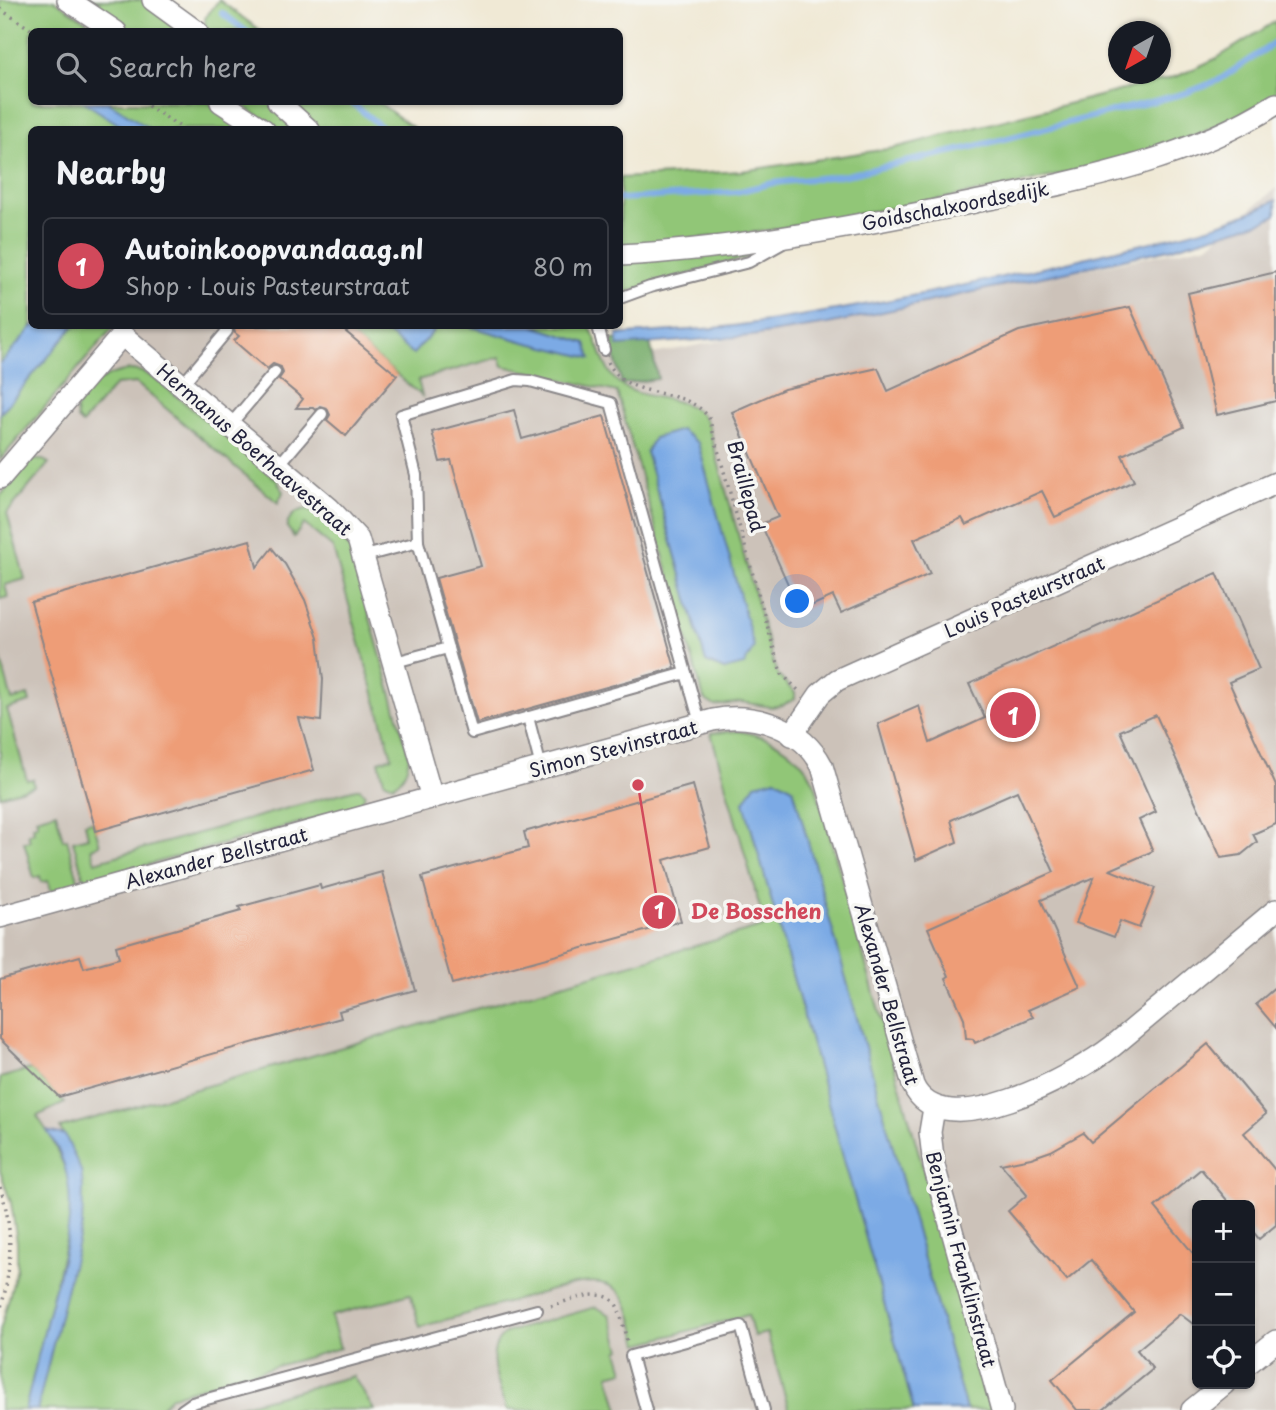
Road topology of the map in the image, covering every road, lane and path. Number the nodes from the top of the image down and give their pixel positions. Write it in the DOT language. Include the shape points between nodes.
graph roads {
  1 [pos="68,0"];
  2 [pos="153,0"];
  3 [pos="0,9"];
  4 [pos="29,28"];
  5 [pos="110,28"];
  6 [pos="192,28"];
  7 [pos="1276,104"];
  8 [pos="147,105"];
  9 [pos="226,105"];
  10 [pos="281,105"];
  11 [pos="179,126"];
  12 [pos="258,126"];
  13 [pos="305,126"];
  14 [pos="796,235"];
  15 [pos="623,255"];
  16 [pos="623,297"];
  17 [pos="599,329"];
  18 [pos="125,330"];
  19 [pos="227,331"];
  20 [pos="604,350"];
  21 [pos="275,372"];
  22 [pos="182,385"];
  23 [pos="322,414"];
  24 [pos="230,425"];
  25 [pos="278,466"];
  26 [pos="0,478"];
  27 [pos="1276,483"];
  28 [pos="418,542"];
  29 [pos="365,556"];
  30 [pos="448,648"];
  31 [pos="395,662"];
  32 [pos="686,673"];
  33 [pos="814,703"];
  34 [pos="528,717"];
  35 [pos="700,723"];
  36 [pos="792,735"];
  37 [pos="541,767"];
  38 [pos="432,798"];
  39 [pos="1276,910"];
  40 [pos="0,917"];
  41 [pos="934,1108"];
  42 [pos="0,1187"];
  43 [pos="537,1310"];
  44 [pos="0,1311"];
  45 [pos="1276,1341"];
  46 [pos="631,1356"];
  47 [pos="1255,1358"];
  48 [pos="1218,1389"];
  49 [pos="182,1410"];
  50 [pos="646,1410"];
  51 [pos="764,1410"];
  52 [pos="1002,1410"];
  53 [pos="1192,1410"];
  1 -- 5 [label="street"];
  2 -- 6 [label="street"];
  3 -- 4 [label="path"];
  7 -- 14 [label="street, Goidschalxoordsedijk" via="1214,138 1125,167 1041,188"];
  8 -- 11 [label="path"];
  9 -- 12 [label="street"];
  10 -- 13 [label="street"];
  14 -- 15 [label="street, Goidschalxoordsedijk"];
  14 -- 16 [label="lane" via="749,262"];
  17 -- 20 [label="lane"];
  18 -- 22 [label="street, Hermanus Boerhaavestraat"];
  18 -- 26 [label="street, Hermanus Boerhaavestraat"];
  19 -- 22 [label="lane"];
  20 -- 33 [label="path, Braillepad" via="625,382 685,400 709,418 778,664 789,682"];
  21 -- 24 [label="lane"];
  22 -- 24 [label="street, Hermanus Boerhaavestraat"];
  23 -- 25 [label="lane"];
  24 -- 25 [label="street, Hermanus Boerhaavestraat"];
  25 -- 29 [label="street, Hermanus Boerhaavestraat" via="351,529"];
  27 -- 33 [label="street, Louis Pasteurstraat" via="844,676"];
  28 -- 29 [label="lane"];
  28 -- 30 [label="lane"];
  28 -- 32 [label="lane" via="416,475 401,415 516,380 611,403"];
  29 -- 31 [label="street, Hermanus Boerhaavestraat"];
  30 -- 31 [label="lane"];
  30 -- 34 [label="lane" via="472,733"];
  31 -- 38 [label="street, Hermanus Boerhaavestraat"];
  32 -- 34 [label="lane"];
  32 -- 35 [label="lane"];
  33 -- 36 [label="street, Louis Pasteurstraat"];
  34 -- 37 [label="lane"];
  35 -- 36 [label="street, Simon Stevinstraat" via="753,718"];
  35 -- 37 [label="street, Simon Stevinstraat"];
  36 -- 41 [label="street, Alexander Bellstraat" via="814,754 825,773 913,1085 920,1098"];
  37 -- 38 [label="street, Simon Stevinstraat"];
  38 -- 40 [label="street, Alexander Bellstraat"];
  39 -- 41 [label="street, Alexander Bellstraat" via="1113,1046 1075,1071 1031,1092 987,1105 956,1111"];
  41 -- 52 [label="street, Benjamin Franklinstraat" via="930,1132 934,1166"];
  42 -- 44 [label="path" via="11,1265"];
  43 -- 46 [label="path" via="590,1295 608,1298 619,1310"];
  43 -- 49 [label="lane"];
  45 -- 47 [label="street"];
  46 -- 50 [label="lane"];
  46 -- 51 [label="lane" via="741,1326"];
  48 -- 53 [label="street"];
}
